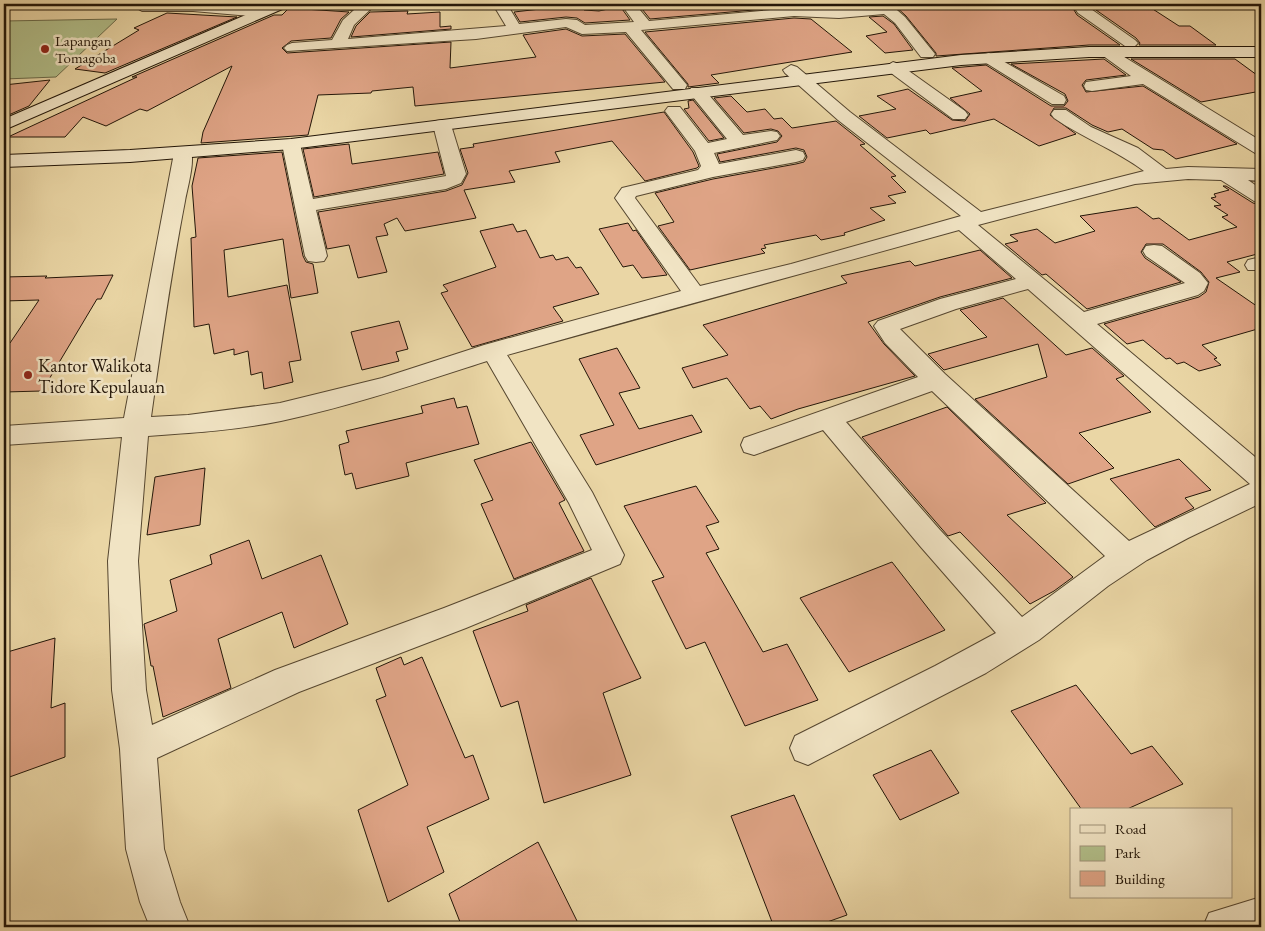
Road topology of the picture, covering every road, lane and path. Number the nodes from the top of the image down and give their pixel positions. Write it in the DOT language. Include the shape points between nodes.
graph roads {
  1 [pos="282,4"];
  2 [pos="317,4"];
  3 [pos="612,4"];
  4 [pos="628,4"];
  5 [pos="1099,4"];
  6 [pos="368,5"];
  7 [pos="592,5"];
  8 [pos="502,6"];
  9 [pos="886,6"];
  10 [pos="142,7"];
  11 [pos="261,13"];
  12 [pos="637,26"];
  13 [pos="515,29"];
  14 [pos="1130,43"];
  15 [pos="338,44"];
  16 [pos="1261,45"];
  17 [pos="292,48"];
  18 [pos="1108,52"];
  19 [pos="1261,52"];
  20 [pos="927,54"];
  21 [pos="989,58"];
  22 [pos="893,67"];
  23 [pos="795,75"];
  24 [pos="1146,80"];
  25 [pos="679,84"];
  26 [pos="1092,86"];
  27 [pos="697,92"];
  28 [pos="674,111"];
  29 [pos="959,115"];
  30 [pos="4,125"];
  31 [pos="442,125"];
  32 [pos="771,136"];
  33 [pos="739,141"];
  34 [pos="290,144"];
  35 [pos="4,146"];
  36 [pos="1261,148"];
  37 [pos="704,150"];
  38 [pos="182,153"];
  39 [pos="796,156"];
  40 [pos="4,161"];
  41 [pos="709,172"];
  42 [pos="1224,173"];
  43 [pos="1160,174"];
  44 [pos="1261,175"];
  45 [pos="1261,197"];
  46 [pos="305,206"];
  47 [pos="969,220"];
  48 [pos="1154,250"];
  49 [pos="316,256"];
  50 [pos="1033,281"];
  51 [pos="695,294"];
  52 [pos="1080,321"];
  53 [pos="493,351"];
  54 [pos="936,380"];
  55 [pos="828,418"];
  56 [pos="136,426"];
  57 [pos="4,435"];
  58 [pos="754,446"];
  59 [pos="1261,478"];
  60 [pos="1261,491"];
  61 [pos="1127,558"];
  62 [pos="1018,636"];
  63 [pos="808,748"];
  64 [pos="138,749"];
  65 [pos="1261,917"];
  66 [pos="170,927"];
  67 [pos="1223,927"];
  1 -- 11 [label="street"];
  2 -- 6 [label="street"];
  3 -- 7 [label="street"];
  4 -- 12 [label="street"];
  5 -- 14 [label="street" via="1087,5 1083,10"];
  6 -- 15 [label="street" via="348,23"];
  8 -- 13 [label="street"];
  9 -- 12 [label="street" via="839,14 784,12"];
  9 -- 20 [label="street"];
  10 -- 11 [label="street" via="193,7"];
  11 -- 30 [label="street"];
  12 -- 13 [label="street" via="582,30 570,23"];
  12 -- 25 [label="street"];
  13 -- 15 [label="street"];
  14 -- 16 [label="street"];
  14 -- 20 [label="street"];
  15 -- 17 [label="street"];
  18 -- 19 [label="street"];
  18 -- 21 [label="street"];
  18 -- 24 [label="street"];
  20 -- 23 [label="street"];
  21 -- 22 [label="street"];
  21 -- 43 [label="street" via="1059,107 1085,131 1131,152"];
  22 -- 23 [label="street"];
  22 -- 29 [label="street"];
  23 -- 25 [label="street"];
  23 -- 27 [label="street"];
  23 -- 47 [label="street"];
  24 -- 26 [label="street"];
  24 -- 36 [label="street"];
  25 -- 35 [label="street" via="209,140"];
  27 -- 31 [label="street"];
  27 -- 33 [label="street"];
  28 -- 37 [label="street"];
  31 -- 34 [label="street"];
  31 -- 46 [label="street" via="456,174 454,179 446,183"];
  32 -- 33 [label="street"];
  33 -- 37 [label="street"];
  34 -- 38 [label="street"];
  34 -- 46 [label="street"];
  37 -- 41 [label="street" via="711,164"];
  38 -- 40 [label="street"];
  38 -- 56 [label="street"];
  39 -- 41 [label="street"];
  41 -- 51 [label="street" via="625,195"];
  42 -- 43 [label="street"];
  42 -- 44 [label="street"];
  42 -- 45 [label="street"];
  43 -- 47 [label="street"];
  46 -- 49 [label="street"];
  47 -- 50 [label="street"];
  47 -- 51 [label="street"];
  48 -- 52 [label="street" via="1192,278 1196,286"];
  50 -- 52 [label="street"];
  50 -- 54 [label="street" via="948,304 886,326 893,338"];
  51 -- 53 [label="street"];
  52 -- 59 [label="street"];
  53 -- 56 [label="street" via="386,385 280,412 188,424"];
  53 -- 64 [label="street" via="582,500 609,555 455,618 287,681"];
  54 -- 55 [label="street"];
  54 -- 61 [label="street"];
  55 -- 58 [label="street"];
  55 -- 62 [label="street"];
  56 -- 57 [label="street"];
  56 -- 64 [label="street" via="123,561 129,690"];
  60 -- 61 [label="street" via="1155,541"];
  61 -- 62 [label="street"];
  62 -- 63 [label="street" via="945,678"];
  64 -- 66 [label="street" via="145,849"];
  65 -- 67 [label="street"];
}
